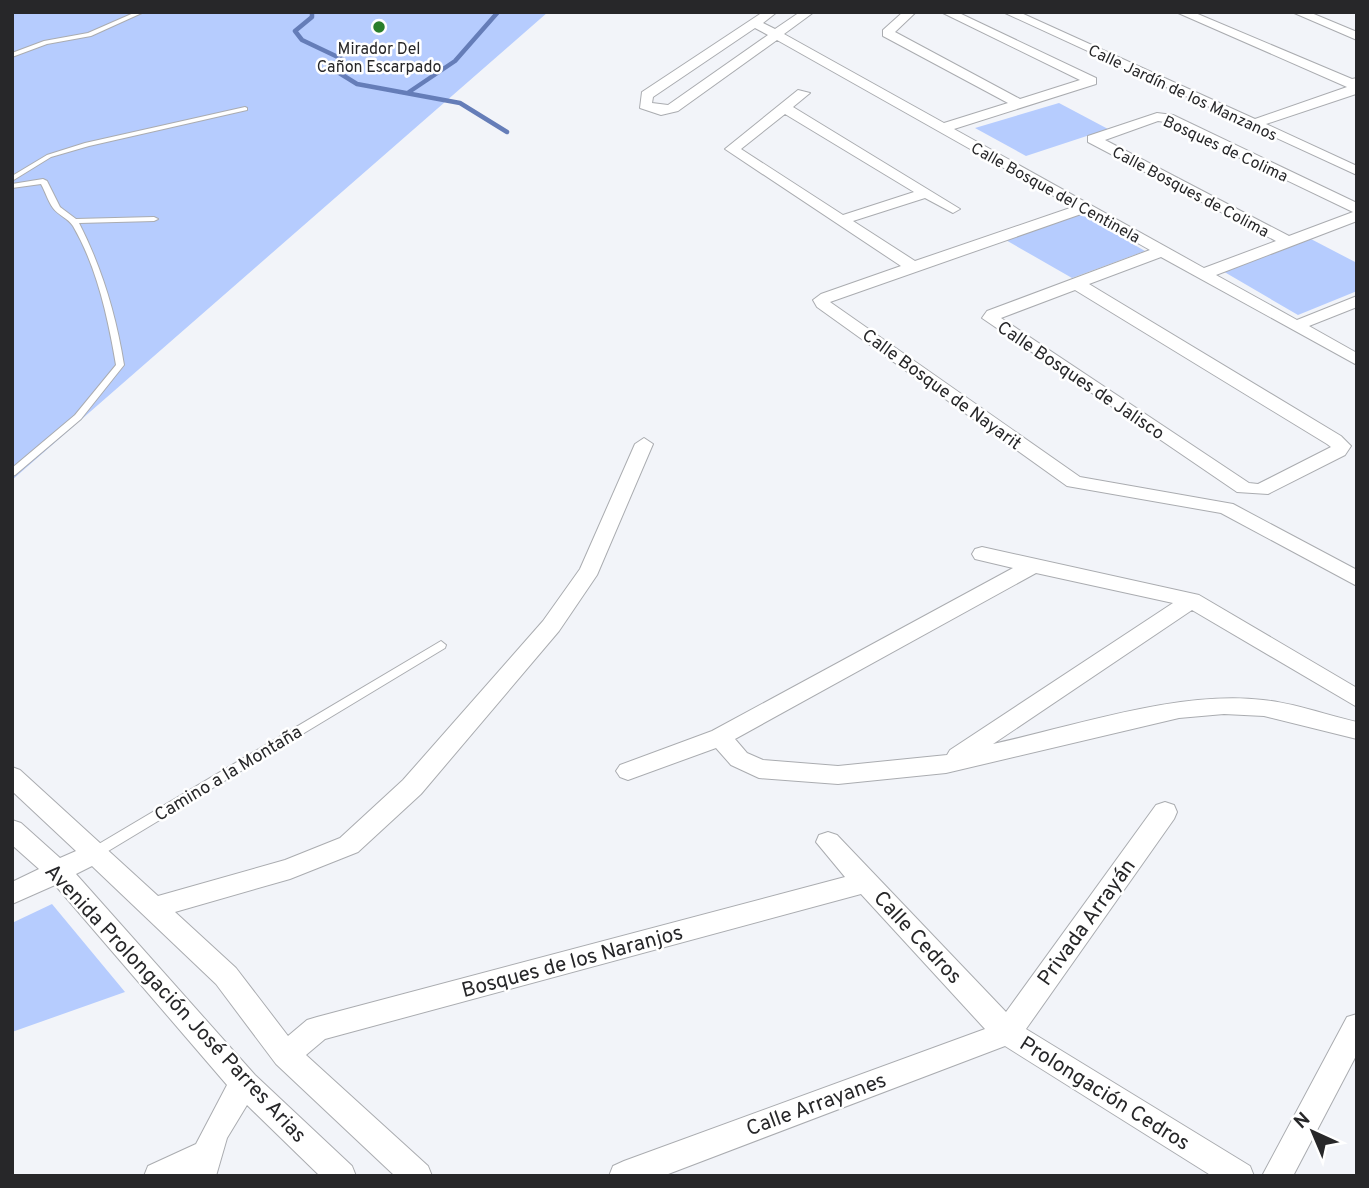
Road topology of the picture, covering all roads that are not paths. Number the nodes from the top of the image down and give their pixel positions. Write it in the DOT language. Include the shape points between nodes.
graph roads {
  1 [pos="141,12"];
  2 [pos="771,12"];
  3 [pos="808,12"];
  4 [pos="911,12"];
  5 [pos="947,12"];
  6 [pos="1009,12"];
  7 [pos="1182,12"];
  8 [pos="1298,12"];
  9 [pos="755,23"];
  10 [pos="776,35"];
  11 [pos="1357,36"];
  12 [pos="12,55"];
  13 [pos="1356,84"];
  14 [pos="803,93"];
  15 [pos="1019,104"];
  16 [pos="785,108"];
  17 [pos="245,109"];
  18 [pos="1254,124"];
  19 [pos="943,128"];
  20 [pos="1093,139"];
  21 [pos="1357,171"];
  22 [pos="12,179"];
  23 [pos="12,186"];
  24 [pos="926,193"];
  25 [pos="1085,208"];
  26 [pos="953,209"];
  27 [pos="1357,209"];
  28 [pos="1357,216"];
  29 [pos="154,219"];
  30 [pos="841,220"];
  31 [pos="74,221"];
  32 [pos="1289,242"];
  33 [pos="1163,251"];
  34 [pos="914,268"];
  35 [pos="1203,274"];
  36 [pos="1077,284"];
  37 [pos="1357,301"];
  38 [pos="1296,326"];
  39 [pos="1357,360"];
  40 [pos="644,444"];
  41 [pos="12,473"];
  42 [pos="982,554"];
  43 [pos="1034,565"];
  44 [pos="1357,579"];
  45 [pos="1192,600"];
  46 [pos="442,645"];
  47 [pos="1357,699"];
  48 [pos="1357,731"];
  49 [pos="720,737"];
  50 [pos="946,764"];
  51 [pos="628,771"];
  52 [pos="12,776"];
  53 [pos="1165,812"];
  54 [pos="12,830"];
  55 [pos="828,842"];
  56 [pos="96,852"];
  57 [pos="59,872"];
  58 [pos="866,882"];
  59 [pos="12,894"];
  60 [pos="156,907"];
  61 [pos="1357,1026"];
  62 [pos="1007,1033"];
  63 [pos="286,1055"];
  64 [pos="246,1084"];
  65 [pos="203,1165"];
  66 [pos="159,1176"];
  67 [pos="341,1176"];
  68 [pos="417,1176"];
  69 [pos="624,1176"];
  70 [pos="1239,1176"];
  71 [pos="1277,1176"];
  1 -- 12 [label="lane" via="89,36 46,42"];
  2 -- 9 [label="street"];
  3 -- 10 [label="street"];
  4 -- 15 [label="street" via="887,33"];
  5 -- 15 [label="street" via="1091,81"];
  6 -- 18 [label="street, Calle Jardín de los Manzanos"];
  7 -- 13 [label="street"];
  8 -- 11 [label="street"];
  9 -- 10 [label="street, Calle Bosque del Centinela"];
  9 -- 10 [label="street" via="647,94 645,105 661,111 673,108"];
  10 -- 19 [label="street, Calle Bosque del Centinela"];
  13 -- 18 [label="street" via="1351,91"];
  14 -- 16 [label="street"];
  15 -- 19 [label="street"];
  16 -- 24 [label="street"];
  16 -- 30 [label="street" via="732,149"];
  17 -- 22 [label="lane" via="86,144 49,156"];
  18 -- 21 [label="street, Calle Jardín de los Manzanos"];
  19 -- 25 [label="street, Calle Bosque del Centinela"];
  20 -- 27 [label="street, Bosques de Colima" via="1162,116"];
  20 -- 32 [label="street, Calle Bosques de Colima"];
  23 -- 31 [label="lane" via="43,181 57,208"];
  24 -- 26 [label="street"];
  24 -- 30 [label="street"];
  25 -- 33 [label="street, Calle Bosque del Centinela"];
  25 -- 34 [label="street"];
  28 -- 32 [label="street, Calle Bosques de Colima"];
  29 -- 31 [label="lane"];
  30 -- 34 [label="street"];
  31 -- 41 [label="lane" via="85,242 120,365 78,417"];
  32 -- 35 [label="street, Calle Bosques de Colima"];
  33 -- 35 [label="street, Calle Bosque del Centinela"];
  33 -- 36 [label="street, Calle Bosques de Jalisco"];
  34 -- 44 [label="street, Calle Bosque de Nayarit" via="821,300 1074,482 1226,508"];
  35 -- 38 [label="street, Calle Bosque del Centinela"];
  36 -- 36 [label="street, Calle Bosques de Jalisco" via="990,318 1244,488 1261,490 1342,446"];
  37 -- 38 [label="street"];
  38 -- 39 [label="street, Calle Bosque del Centinela"];
  40 -- 60 [label="street" via="590,570 551,626 412,787 349,845 290,869"];
  42 -- 43 [label="street"];
  43 -- 45 [label="street"];
  43 -- 49 [label="street"];
  45 -- 47 [label="street"];
  45 -- 50 [label="street"];
  46 -- 56 [label="lane, Camino a la Montaña"];
  48 -- 50 [label="street" via="1264,708 1224,706 1179,710"];
  49 -- 50 [label="street" via="739,759 759,769 838,775"];
  49 -- 51 [label="street"];
  52 -- 56 [label="street"];
  53 -- 62 [label="street, Privada Arrayán"];
  54 -- 57 [label="street, Avenida Prolongación José Parres Arias"];
  55 -- 58 [label="street, Calle Cedros"];
  56 -- 57 [label="street, Camino a la Montaña"];
  56 -- 60 [label="street"];
  57 -- 59 [label="street, Camino a la Montaña"];
  57 -- 64 [label="street, Avenida Prolongación José Parres Arias"];
  58 -- 62 [label="street, Calle Cedros"];
  58 -- 63 [label="street, Bosques de los Naranjos" via="317,1029"];
  60 -- 63 [label="street" via="226,976"];
  61 -- 71 [label="street"];
  62 -- 69 [label="street, Calle Arrayanes"];
  62 -- 70 [label="street, Prolongación Cedros"];
  63 -- 68 [label="street"];
  64 -- 65 [label="street" via="224,1111"];
  64 -- 67 [label="street, Avenida Prolongación José Parres Arias"];
  65 -- 66 [label="street"];
}
